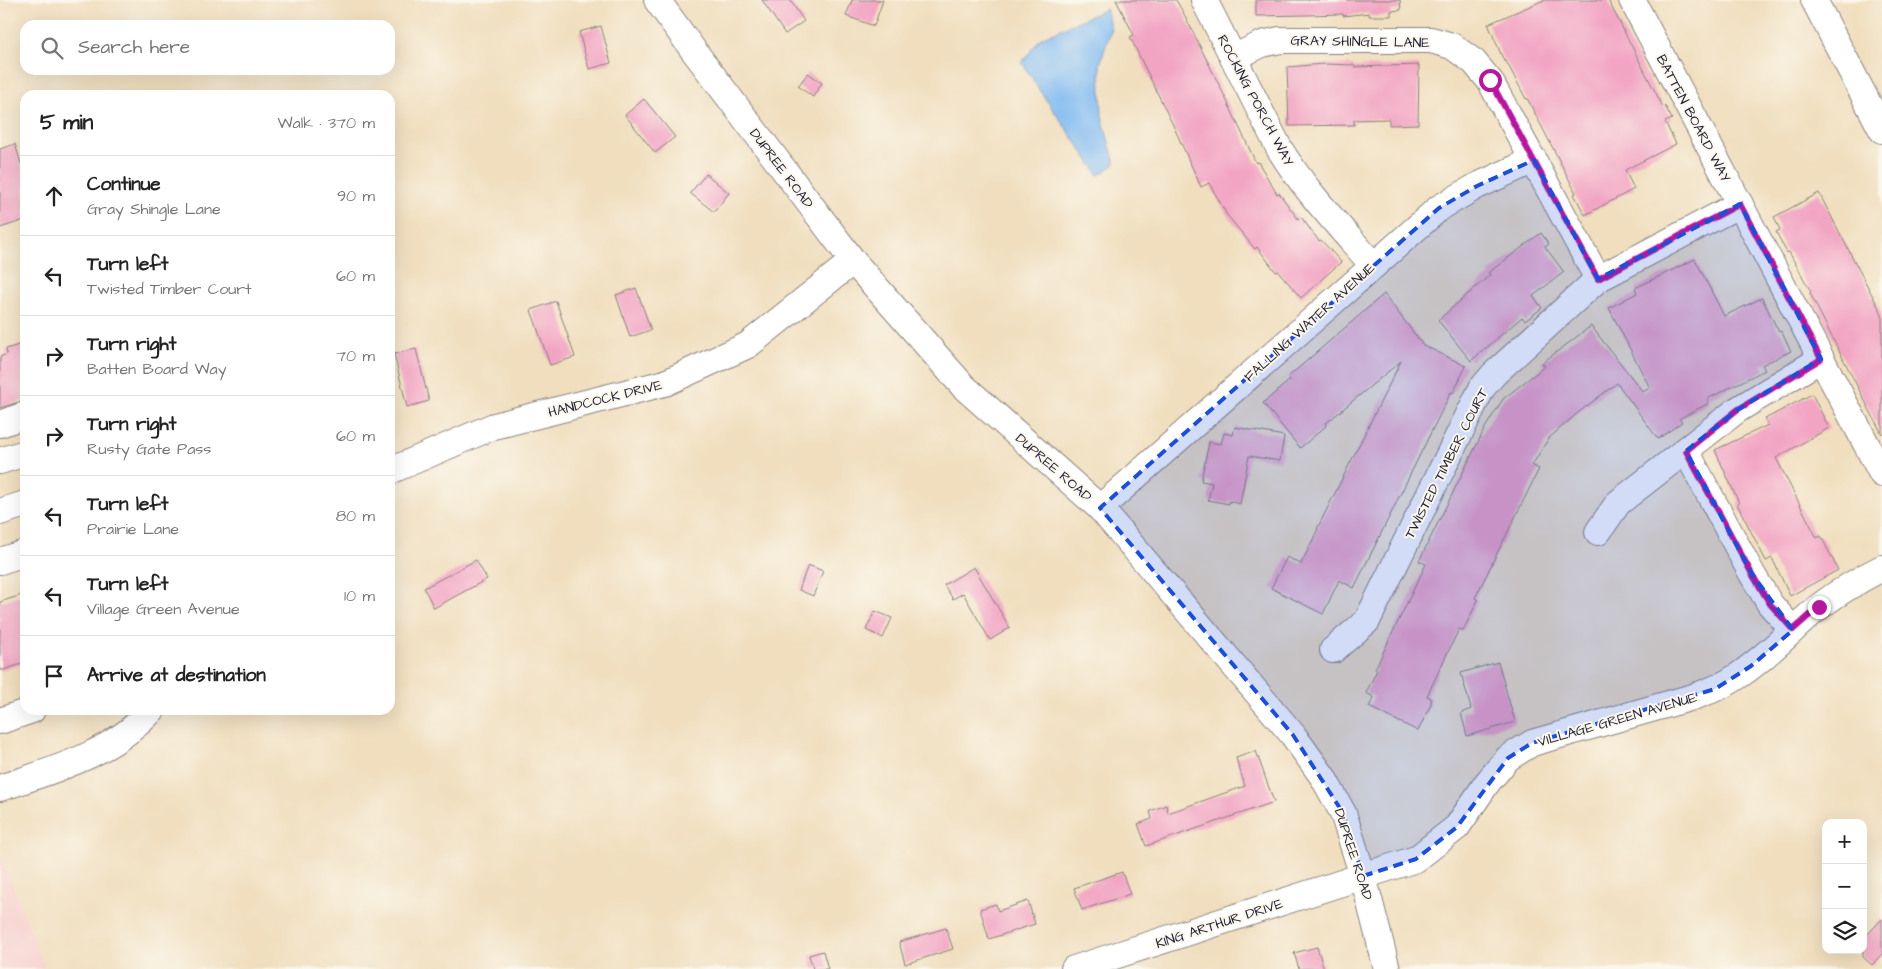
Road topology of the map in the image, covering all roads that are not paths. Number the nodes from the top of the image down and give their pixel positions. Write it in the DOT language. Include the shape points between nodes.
graph roads {
  1 [pos="657,0"];
  2 [pos="1204,0"];
  3 [pos="1632,0"];
  4 [pos="1814,0"];
  5 [pos="1233,58"];
  6 [pos="1882,130"];
  7 [pos="1534,160"];
  8 [pos="1740,204"];
  9 [pos="853,260"];
  10 [pos="1373,265"];
  11 [pos="1598,279"];
  12 [pos="1821,359"];
  13 [pos="20,417"];
  14 [pos="0,424"];
  15 [pos="1686,451"];
  16 [pos="395,469"];
  17 [pos="1882,474"];
  18 [pos="20,506"];
  19 [pos="1100,508"];
  20 [pos="0,512"];
  21 [pos="1598,532"];
  22 [pos="20,555"];
  23 [pos="0,561"];
  24 [pos="1882,568"];
  25 [pos="1793,630"];
  26 [pos="1333,650"];
  27 [pos="20,714"];
  28 [pos="146,715"];
  29 [pos="0,721"];
  30 [pos="0,788"];
  31 [pos="1363,876"];
  32 [pos="1074,969"];
  33 [pos="1387,969"];
  1 -- 9 [label="street, DUPREE ROAD"];
  2 -- 5 [label="street, ROCKING PORCH WAY"];
  3 -- 8 [label="street, BATTEN BOARD WAY"];
  4 -- 6 [label="street"];
  5 -- 7 [label="street, GRAY SHINGLE LANE" via="1262,44 1280,40 1431,40 1452,46 1474,62 1490,80"];
  5 -- 10 [label="street, ROCKING PORCH WAY" via="1292,170"];
  7 -- 10 [label="street, FALLING WATER AVENUE" via="1439,208"];
  7 -- 11 [label="street, GRAY SHINGLE LANE"];
  8 -- 11 [label="street, TWISTED TIMBER COURT"];
  8 -- 12 [label="street, BATTEN BOARD WAY"];
  9 -- 16 [label="street, HANDCOCK DRIVE" via="748,344 664,384 494,426"];
  9 -- 19 [label="street, DUPREE ROAD" via="963,386"];
  10 -- 19 [label="street, FALLING WATER AVENUE"];
  11 -- 26 [label="street, TWISTED TIMBER COURT" via="1482,388 1368,621"];
  12 -- 15 [label="street" via="1737,410"];
  12 -- 17 [label="street, BATTEN BOARD WAY"];
  13 -- 14 [label="street"];
  15 -- 21 [label="street" via="1618,503"];
  15 -- 25 [label="street" via="1752,574 1770,604"];
  18 -- 20 [label="street"];
  19 -- 31 [label="street, DUPREE ROAD" via="1293,735 1323,777 1343,813"];
  22 -- 23 [label="street"];
  24 -- 25 [label="street, VILLAGE GREEN AVENUE" via="1841,591"];
  25 -- 31 [label="street, VILLAGE GREEN AVENUE" via="1735,679 1715,689 1532,743 1508,758 1457,827 1423,854"];
  27 -- 29 [label="street"];
  28 -- 30 [label="street" via="115,742 79,761"];
  31 -- 32 [label="street, KING ARTHUR DRIVE"];
  31 -- 33 [label="street, DUPREE ROAD"];
}
